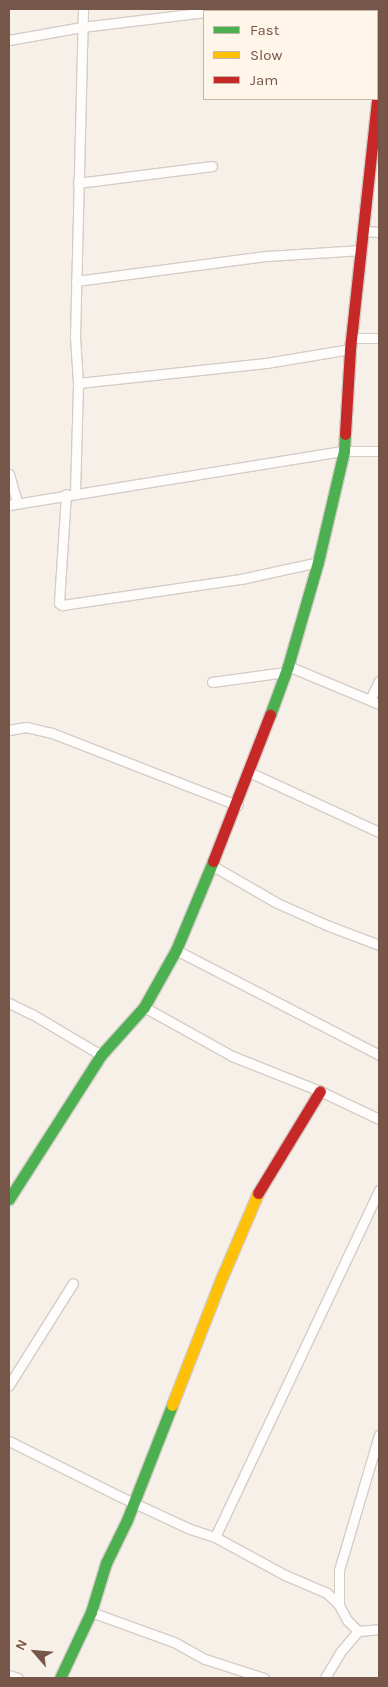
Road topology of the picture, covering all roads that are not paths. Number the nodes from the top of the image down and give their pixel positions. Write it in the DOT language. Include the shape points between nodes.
graph roads {
  1 [pos="83,9"];
  2 [pos="203,12"];
  3 [pos="82,27"];
  4 [pos="9,40"];
  5 [pos="379,68"];
  6 [pos="378,83"];
  7 [pos="377,100"];
  8 [pos="212,166"];
  9 [pos="78,183"];
  10 [pos="364,231"];
  11 [pos="379,232"];
  12 [pos="362,250"];
  13 [pos="76,281"];
  14 [pos="379,338"];
  15 [pos="351,343"];
  16 [pos="78,383"];
  17 [pos="344,451"];
  18 [pos="379,451"];
  19 [pos="9,474"];
  20 [pos="71,493"];
  21 [pos="13,504"];
  22 [pos="318,562"];
  23 [pos="286,669"];
  24 [pos="379,681"];
  25 [pos="212,682"];
  26 [pos="370,700"];
  27 [pos="379,704"];
  28 [pos="9,730"];
  29 [pos="248,772"];
  30 [pos="237,805"];
  31 [pos="379,832"];
  32 [pos="213,866"];
  33 [pos="379,945"];
  34 [pos="176,950"];
  35 [pos="9,1005"];
  36 [pos="144,1007"];
  37 [pos="101,1055"];
  38 [pos="379,1055"];
  39 [pos="320,1091"];
  40 [pos="379,1119"];
  41 [pos="379,1190"];
  42 [pos="9,1199"];
  43 [pos="73,1283"];
  44 [pos="9,1385"];
  45 [pos="379,1435"];
  46 [pos="9,1441"];
  47 [pos="133,1502"];
  48 [pos="215,1537"];
  49 [pos="339,1605"];
  50 [pos="91,1612"];
  51 [pos="379,1629"];
  52 [pos="358,1631"];
  53 [pos="9,1675"];
  54 [pos="18,1678"];
  55 [pos="60,1678"];
  56 [pos="264,1678"];
  57 [pos="325,1678"];
  1 -- 3 [label="street"];
  2 -- 3 [label="street"];
  3 -- 4 [label="street"];
  3 -- 9 [label="street"];
  5 -- 6 [label="street"];
  7 -- 10 [label="street"];
  8 -- 9 [label="street"];
  9 -- 13 [label="street"];
  10 -- 11 [label="street"];
  10 -- 12 [label="street"];
  12 -- 13 [label="street" via="267,256"];
  12 -- 15 [label="street"];
  13 -- 16 [label="street"];
  14 -- 15 [label="street"];
  15 -- 16 [label="street" via="266,363"];
  15 -- 17 [label="street"];
  16 -- 20 [label="street"];
  17 -- 18 [label="street"];
  17 -- 20 [label="street"];
  17 -- 22 [label="street"];
  19 -- 21 [label="street"];
  20 -- 21 [label="street"];
  20 -- 22 [label="street" via="59,603 62,605 241,579"];
  22 -- 23 [label="street"];
  23 -- 25 [label="street"];
  23 -- 26 [label="street"];
  23 -- 29 [label="street"];
  24 -- 26 [label="street"];
  26 -- 27 [label="street"];
  28 -- 30 [label="street" via="26,727 52,733"];
  29 -- 30 [label="street"];
  29 -- 31 [label="street"];
  30 -- 32 [label="street"];
  32 -- 33 [label="street" via="278,903"];
  32 -- 34 [label="street"];
  34 -- 36 [label="street"];
  34 -- 38 [label="street"];
  35 -- 37 [label="street" via="32,1014"];
  36 -- 37 [label="street"];
  36 -- 39 [label="street" via="232,1056"];
  37 -- 42 [label="street"];
  39 -- 40 [label="street"];
  39 -- 47 [label="street" via="263,1183"];
  41 -- 48 [label="street"];
  43 -- 44 [label="street"];
  45 -- 49 [label="street" via="339,1570"];
  46 -- 47 [label="street"];
  47 -- 48 [label="street"];
  47 -- 50 [label="street" via="106,1563"];
  48 -- 49 [label="street" via="276,1571 327,1593"];
  49 -- 52 [label="street"];
  50 -- 55 [label="street"];
  50 -- 56 [label="street" via="174,1642 205,1659"];
  51 -- 52 [label="street"];
  52 -- 57 [label="street"];
  53 -- 54 [label="street"];
}
